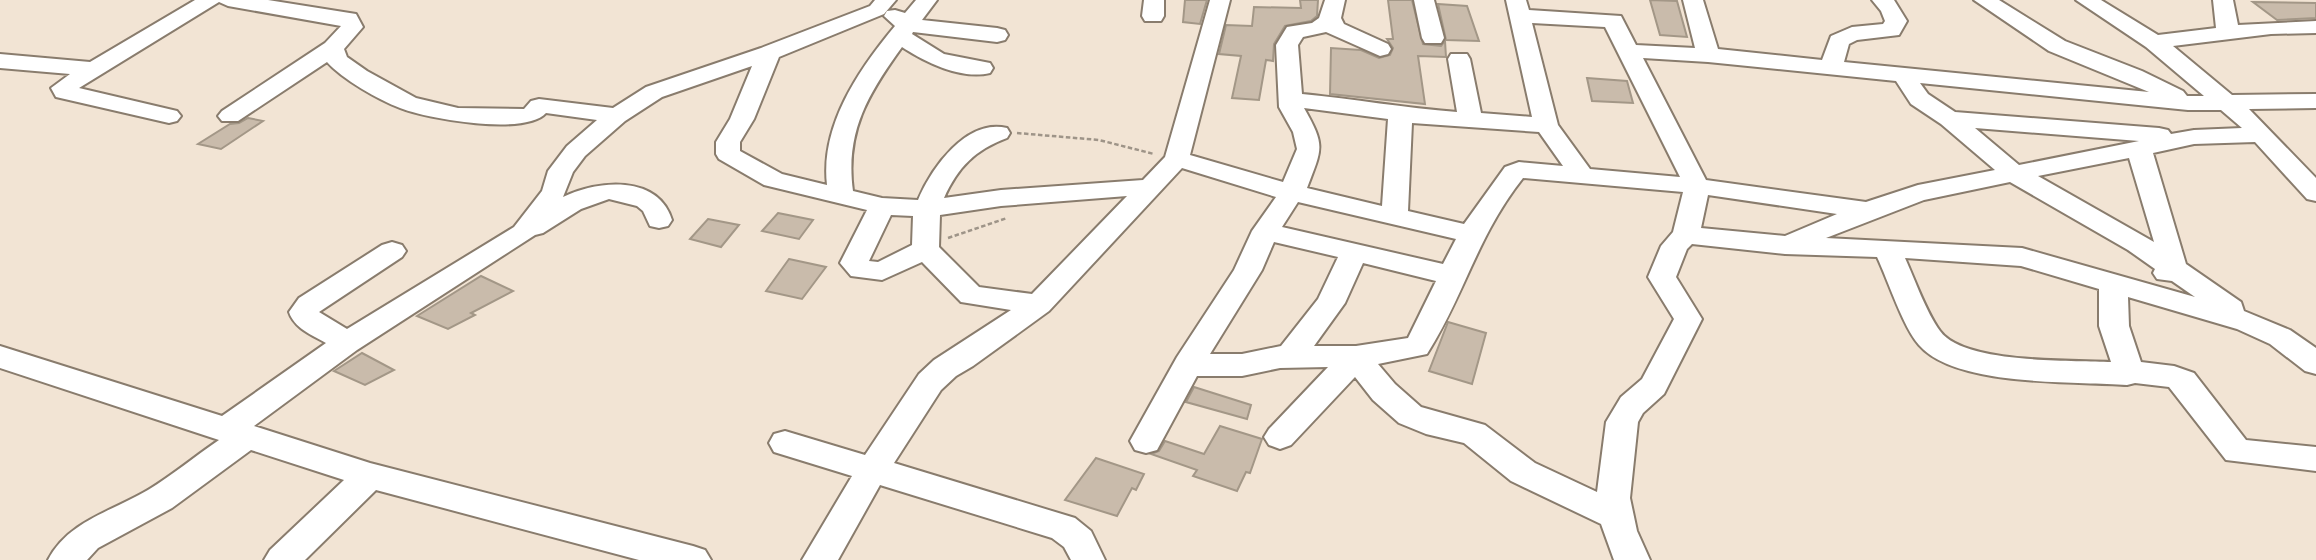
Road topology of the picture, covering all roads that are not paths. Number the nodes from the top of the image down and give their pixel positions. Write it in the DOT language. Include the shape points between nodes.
graph roads {
  1 [pos="210,0"];
  2 [pos="228,0"];
  3 [pos="348,0"];
  4 [pos="927,0"];
  5 [pos="1220,0"];
  6 [pos="1424,0"];
  7 [pos="1693,0"];
  8 [pos="1882,0"];
  9 [pos="1984,0"];
  10 [pos="2086,0"];
  11 [pos="2223,0"];
  12 [pos="882,5"];
  13 [pos="1517,8"];
  14 [pos="1333,10"];
  15 [pos="326,14"];
  16 [pos="2316,27"];
  17 [pos="904,30"];
  18 [pos="2228,34"];
  19 [pos="997,36"];
  20 [pos="1433,38"];
  21 [pos="2154,42"];
  22 [pos="332,48"];
  23 [pos="1380,50"];
  24 [pos="1628,51"];
  25 [pos="769,53"];
  26 [pos="1708,55"];
  27 [pos="1459,59"];
  28 [pos="0,61"];
  29 [pos="982,68"];
  30 [pos="92,69"];
  31 [pos="1831,69"];
  32 [pos="1905,77"];
  33 [pos="1291,100"];
  34 [pos="2316,101"];
  35 [pos="2188,103"];
  36 [pos="2228,104"];
  37 [pos="1400,115"];
  38 [pos="169,116"];
  39 [pos="230,116"];
  40 [pos="617,116"];
  41 [pos="1949,119"];
  42 [pos="1471,121"];
  43 [pos="1546,125"];
  44 [pos="998,133"];
  45 [pos="2262,134"];
  46 [pos="2221,135"];
  47 [pos="2194,137"];
  48 [pos="2138,149"];
  49 [pos="1177,159"];
  50 [pos="1581,174"];
  51 [pos="2015,174"];
  52 [pos="2311,182"];
  53 [pos="1697,186"];
  54 [pos="1150,187"];
  55 [pos="1292,192"];
  56 [pos="841,197"];
  57 [pos="882,206"];
  58 [pos="927,209"];
  59 [pos="1868,210"];
  60 [pos="1395,216"];
  61 [pos="659,220"];
  62 [pos="1265,231"];
  63 [pos="523,233"];
  64 [pos="1471,234"];
  65 [pos="1686,235"];
  66 [pos="1786,245"];
  67 [pos="925,249"];
  68 [pos="1887,249"];
  69 [pos="392,251"];
  70 [pos="1354,252"];
  71 [pos="2172,266"];
  72 [pos="1454,276"];
  73 [pos="2113,285"];
  74 [pos="2150,294"];
  75 [pos="1039,304"];
  76 [pos="2247,322"];
  77 [pos="347,343"];
  78 [pos="1290,356"];
  79 [pos="0,357"];
  80 [pos="1356,357"];
  81 [pos="2316,363"];
  82 [pos="1188,365"];
  83 [pos="2129,371"];
  84 [pos="237,433"];
  85 [pos="1280,437"];
  86 [pos="1146,441"];
  87 [pos="785,443"];
  88 [pos="2316,459"];
  89 [pos="872,470"];
  90 [pos="370,476"];
  91 [pos="1615,515"];
  92 [pos="66,560"];
  93 [pos="282,560"];
  94 [pos="693,560"];
  95 [pos="820,560"];
  96 [pos="1089,560"];
  97 [pos="1632,560"];
  1 -- 30 [label="street"];
  2 -- 15 [label="street"];
  3 -- 15 [label="street"];
  4 -- 17 [label="street"];
  5 -- 49 [label="street"];
  6 -- 20 [label="street"];
  7 -- 26 [label="street"];
  8 -- 31 [label="street" via="1896,22 1891,30 1852,33 1839,41"];
  9 -- 35 [label="street" via="2057,46"];
  10 -- 21 [label="street"];
  11 -- 18 [label="street"];
  12 -- 17 [label="street"];
  12 -- 25 [label="street"];
  13 -- 24 [label="street" via="1613,21"];
  13 -- 43 [label="street"];
  14 -- 23 [label="street" via="1334,28"];
  14 -- 33 [label="street" via="1326,27 1295,32 1287,45"];
  15 -- 22 [label="street" via="352,23"];
  16 -- 18 [label="street"];
  17 -- 19 [label="street"];
  17 -- 29 [label="street" via="937,60"];
  17 -- 56 [label="street" via="855,106 838,155"];
  18 -- 21 [label="street"];
  21 -- 36 [label="street"];
  22 -- 39 [label="street"];
  22 -- 40 [label="street" via="337,60 359,76 408,103 458,115 525,116 547,106"];
  24 -- 26 [label="street"];
  24 -- 53 [label="street"];
  25 -- 40 [label="street" via="654,92"];
  25 -- 56 [label="street" via="728,142 728,154 773,180"];
  26 -- 31 [label="street"];
  27 -- 42 [label="street"];
  28 -- 30 [label="street"];
  30 -- 38 [label="street" via="62,90"];
  31 -- 32 [label="street"];
  32 -- 35 [label="street"];
  32 -- 41 [label="street" via="1919,99"];
  33 -- 37 [label="street"];
  33 -- 55 [label="street" via="1310,149"];
  34 -- 36 [label="street"];
  35 -- 36 [label="street"];
  35 -- 46 [label="street"];
  36 -- 45 [label="street"];
  37 -- 42 [label="street"];
  37 -- 60 [label="street"];
  40 -- 63 [label="street" via="576,151 561,171 554,192"];
  41 -- 47 [label="street"];
  41 -- 51 [label="street"];
  42 -- 43 [label="street"];
  43 -- 50 [label="street"];
  44 -- 58 [label="street" via="974,141 956,157 940,176"];
  45 -- 46 [label="street"];
  45 -- 52 [label="street"];
  46 -- 47 [label="street"];
  47 -- 48 [label="street"];
  48 -- 51 [label="street"];
  48 -- 71 [label="street"];
  49 -- 54 [label="street"];
  49 -- 55 [label="street"];
  50 -- 53 [label="street"];
  50 -- 64 [label="street" via="1514,172"];
  51 -- 59 [label="street" via="1918,193"];
  51 -- 71 [label="street"];
  53 -- 59 [label="street"];
  53 -- 65 [label="street"];
  54 -- 58 [label="street" via="1001,198"];
  54 -- 75 [label="street"];
  55 -- 60 [label="street"];
  55 -- 62 [label="street"];
  56 -- 57 [label="street"];
  57 -- 58 [label="street"];
  57 -- 67 [label="street" via="854,263 861,270 882,271"];
  58 -- 67 [label="street"];
  59 -- 66 [label="street"];
  60 -- 64 [label="street"];
  61 -- 63 [label="street" via="650,202 607,190 592,192"];
  62 -- 70 [label="street"];
  62 -- 82 [label="street" via="1241,282"];
  63 -- 77 [label="street"];
  64 -- 72 [label="street"];
  65 -- 66 [label="street"];
  65 -- 91 [label="street" via="1675,246 1662,277 1667,290 1685,307 1688,319 1653,386 1632,405 1622,422"];
  66 -- 68 [label="street"];
  67 -- 75 [label="street" via="971,295"];
  68 -- 73 [label="street" via="2022,257"];
  68 -- 83 [label="street" via="1928,337 1944,352 1963,361 1996,366"];
  69 -- 77 [label="street" via="303,312"];
  70 -- 72 [label="street"];
  70 -- 78 [label="street" via="1331,303"];
  71 -- 74 [label="street"];
  71 -- 76 [label="street"];
  72 -- 80 [label="street" via="1434,324 1417,347"];
  73 -- 74 [label="street"];
  73 -- 83 [label="street" via="2114,326"];
  74 -- 76 [label="street"];
  75 -- 89 [label="street" via="930,382"];
  76 -- 81 [label="street" via="2280,337"];
  77 -- 84 [label="street"];
  78 -- 80 [label="street"];
  78 -- 82 [label="street" via="1234,366"];
  79 -- 84 [label="street"];
  80 -- 85 [label="street"];
  80 -- 91 [label="street" via="1410,415 1474,433 1523,472"];
  82 -- 86 [label="street"];
  83 -- 88 [label="street" via="2183,381 2237,451"];
  84 -- 90 [label="street"];
  84 -- 92 [label="street" via="160,499 86,538"];
  87 -- 89 [label="street"];
  89 -- 95 [label="street"];
  89 -- 96 [label="street" via="1063,528 1075,534"];
  90 -- 93 [label="street"];
  90 -- 94 [label="street"];
  91 -- 97 [label="street"];
}
